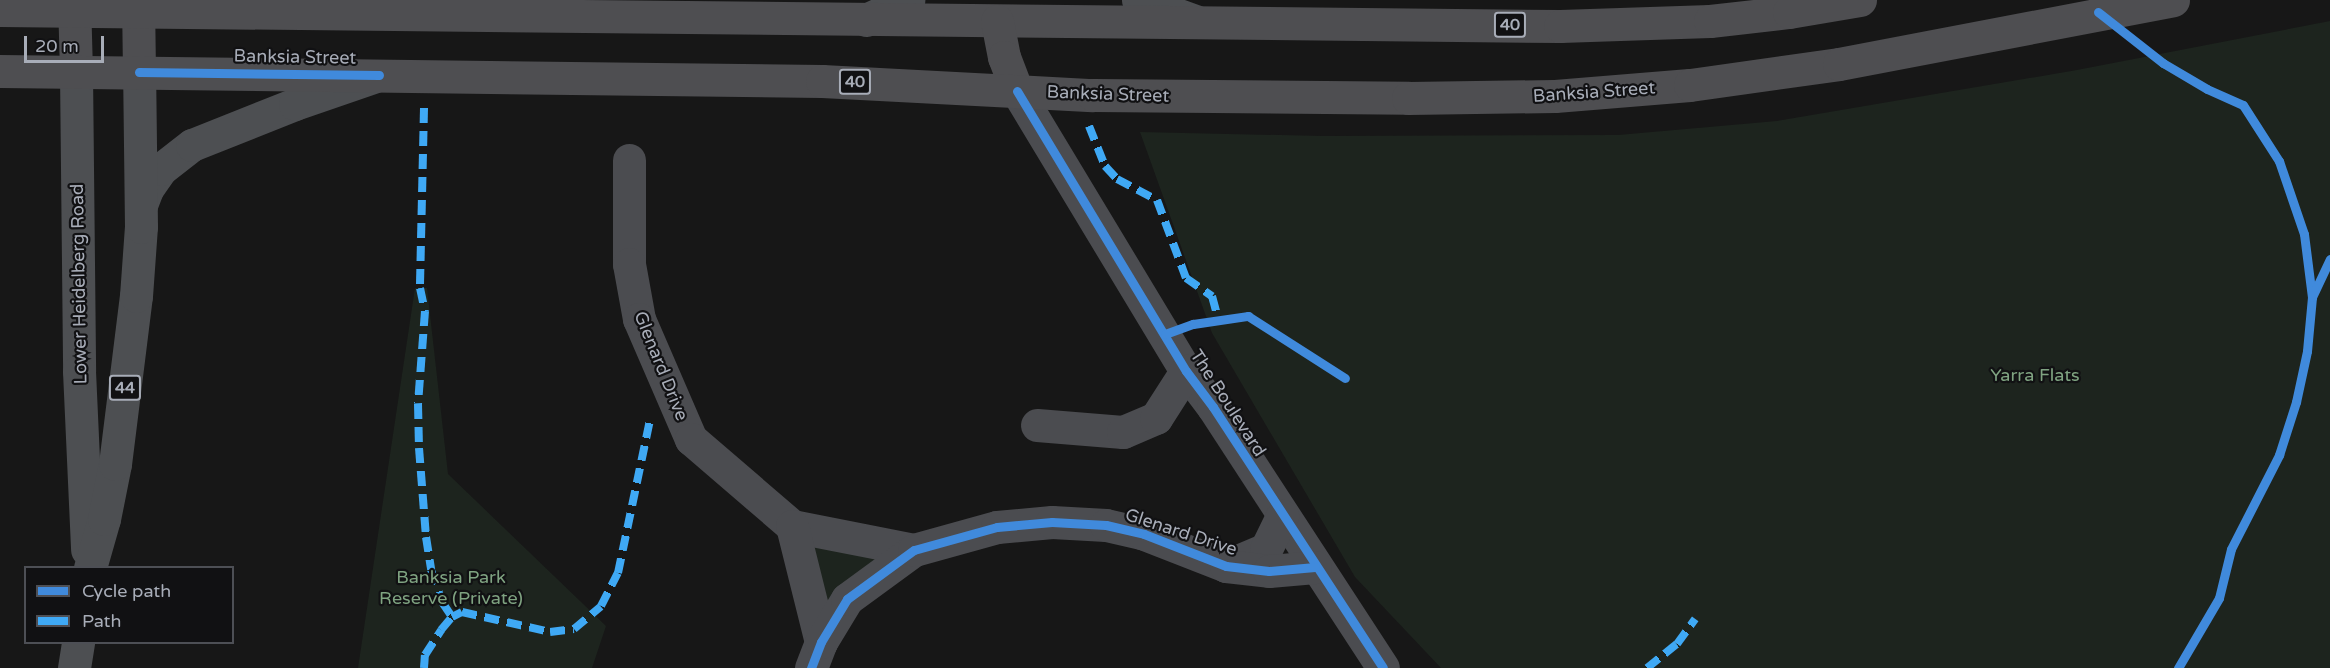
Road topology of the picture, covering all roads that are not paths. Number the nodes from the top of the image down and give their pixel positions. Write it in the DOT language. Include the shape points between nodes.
graph roads {
  1 [pos="908,0"];
  2 [pos="1138,0"];
  3 [pos="1860,0"];
  4 [pos="2173,0"];
  5 [pos="74,5"];
  6 [pos="138,6"];
  7 [pos="613,8"];
  8 [pos="0,10"];
  9 [pos="996,10"];
  10 [pos="866,20"];
  11 [pos="1196,22"];
  12 [pos="0,71"];
  13 [pos="76,72"];
  14 [pos="139,72"];
  15 [pos="379,75"];
  16 [pos="1017,90"];
  17 [pos="629,160"];
  18 [pos="141,205"];
  19 [pos="1186,371"];
  20 [pos="1037,425"];
  21 [pos="1282,516"];
  22 [pos="792,526"];
  23 [pos="914,550"];
  24 [pos="89,566"];
  25 [pos="89,566"];
  26 [pos="1226,566"];
  27 [pos="1315,567"];
  28 [pos="78,644"];
  29 [pos="816,655"];
  30 [pos="74,668"];
  31 [pos="1383,668"];
  1 -- 10 [label="main road"];
  2 -- 11 [label="main road"];
  3 -- 11 [label="highway, 40" via="1754,17 1650,25"];
  4 -- 16 [label="highway, Banksia Street / 40" via="1839,64 1606,93 1398,98"];
  5 -- 6 [label="highway, 40"];
  5 -- 8 [label="highway, 40"];
  5 -- 13 [label="highway, Lower Heidelberg Road / 44"];
  6 -- 7 [label="highway, 40"];
  6 -- 14 [label="highway, Lower Heidelberg Road / 44"];
  7 -- 10 [label="highway, 40"];
  9 -- 10 [label="highway, 40"];
  9 -- 11 [label="highway, 40"];
  9 -- 16 [label="highway" via="1004,57"];
  12 -- 13 [label="highway, Banksia Street / 40"];
  13 -- 14 [label="highway, Banksia Street / 40"];
  13 -- 24 [label="main road, Lower Heidelberg Road / 44" via="79,371"];
  14 -- 15 [label="highway, Banksia Street / 40"];
  14 -- 18 [label="main road, Lower Heidelberg Road / 44"];
  15 -- 16 [label="highway, Banksia Street / 40" via="822,81"];
  15 -- 18 [label="main road" via="192,145 161,169"];
  16 -- 19 [label="street, The Boulevard"];
  17 -- 22 [label="street, Glenard Drive" via="629,264 639,319 691,439"];
  18 -- 25 [label="main road, Lower Heidelberg Road / 44" via="138,273 115,464"];
  19 -- 20 [label="street" via="1156,418 1123,432"];
  19 -- 21 [label="street, The Boulevard"];
  21 -- 26 [label="street, Glenard Drive" via="1266,549"];
  21 -- 27 [label="street, The Boulevard"];
  22 -- 23 [label="street, Glenard Drive"];
  22 -- 29 [label="street, Glenard Drive"];
  23 -- 26 [label="street, Glenard Drive" via="997,526 1052,522 1106,525 1144,534"];
  23 -- 29 [label="street, Glenard Drive" via="847,599"];
  26 -- 27 [label="street, Glenard Drive" via="1269,571"];
  27 -- 31 [label="street, The Boulevard"];
  28 -- 30 [label="main road"];
}
